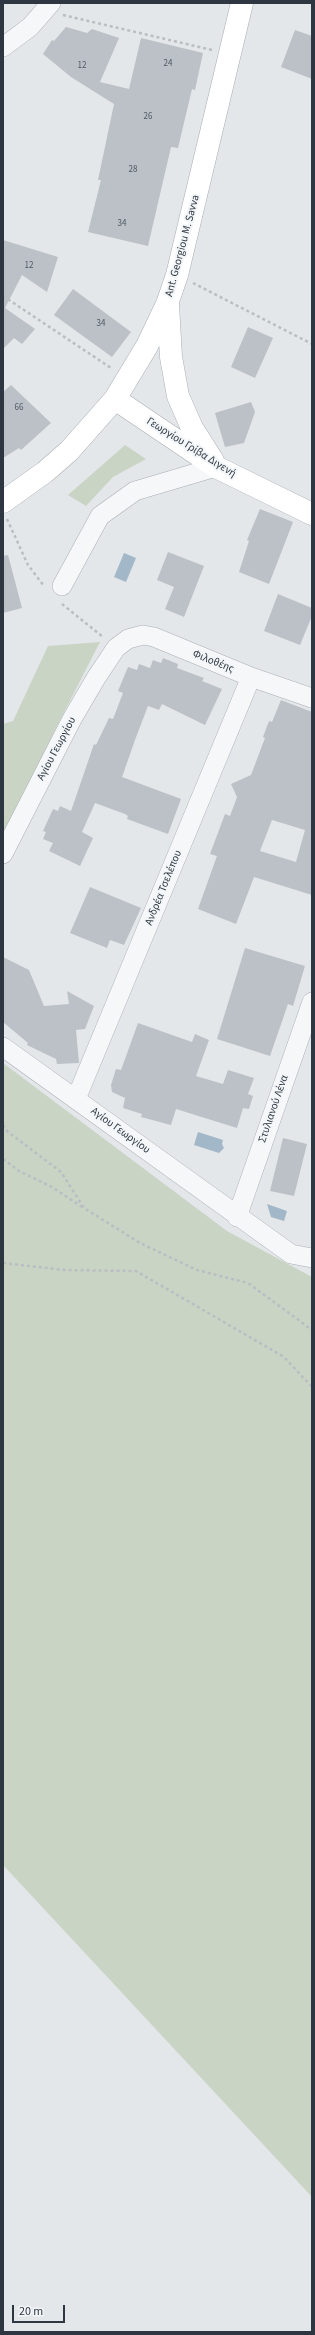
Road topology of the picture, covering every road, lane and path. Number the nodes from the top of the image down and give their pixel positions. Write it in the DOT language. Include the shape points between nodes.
graph roads {
  1 [pos="242,3"];
  2 [pos="48,7"];
  3 [pos="3,47"];
  4 [pos="216,51"];
  5 [pos="177,275"];
  6 [pos="3,296"];
  7 [pos="167,304"];
  8 [pos="312,344"];
  9 [pos="128,379"];
  10 [pos="115,399"];
  11 [pos="216,467"];
  12 [pos="3,502"];
  13 [pos="312,514"];
  14 [pos="62,586"];
  15 [pos="116,648"];
  16 [pos="251,677"];
  17 [pos="312,698"];
  18 [pos="3,854"];
  19 [pos="312,1002"];
  20 [pos="3,1048"];
  21 [pos="76,1099"];
  22 [pos="3,1126"];
  23 [pos="3,1159"];
  24 [pos="84,1208"];
  25 [pos="237,1216"];
  26 [pos="312,1258"];
  27 [pos="3,1263"];
  28 [pos="312,1330"];
  29 [pos="312,1387"];
  1 -- 5 [label="main road, Ant. Georgiou M. Savva"];
  2 -- 3 [label="street" via="14,41"];
  2 -- 4 [label="path"];
  5 -- 7 [label="main road, Ant. Georgiou M. Savva"];
  5 -- 8 [label="path"];
  6 -- 9 [label="path"];
  7 -- 9 [label="main road, Ant. Georgiou M. Savva"];
  7 -- 11 [label="main road" via="171,357 178,396 192,428"];
  9 -- 10 [label="main road, Ant. Georgiou M. Savva"];
  10 -- 11 [label="main road, Γεωργίου Γρίβα Διγενή"];
  10 -- 12 [label="main road, Ant. Georgiou M. Savva" via="69,451"];
  11 -- 13 [label="main road, Γεωργίου Γρίβα Διγενή"];
  11 -- 14 [label="street" via="135,491 100,516"];
  15 -- 16 [label="street, Φιλοθέης" via="128,639 143,635 154,637"];
  15 -- 18 [label="street, Αγίου Γεωργίου" via="72,719"];
  16 -- 17 [label="street, Φιλοθέης"];
  16 -- 21 [label="street, Ανδρέα Τσελέπου"];
  19 -- 25 [label="street, Στυλιανού Λένα"];
  20 -- 21 [label="street, Αγίου Γεωργίου"];
  21 -- 25 [label="street, Αγίου Γεωργίου"];
  22 -- 24 [label="path" via="61,1172"];
  23 -- 24 [label="path"];
  24 -- 28 [label="path" via="140,1243 197,1270 248,1283"];
  25 -- 26 [label="street, Αγίου Γεωργίου" via="291,1254"];
  27 -- 29 [label="path" via="64,1270 136,1271 284,1357"];
}
